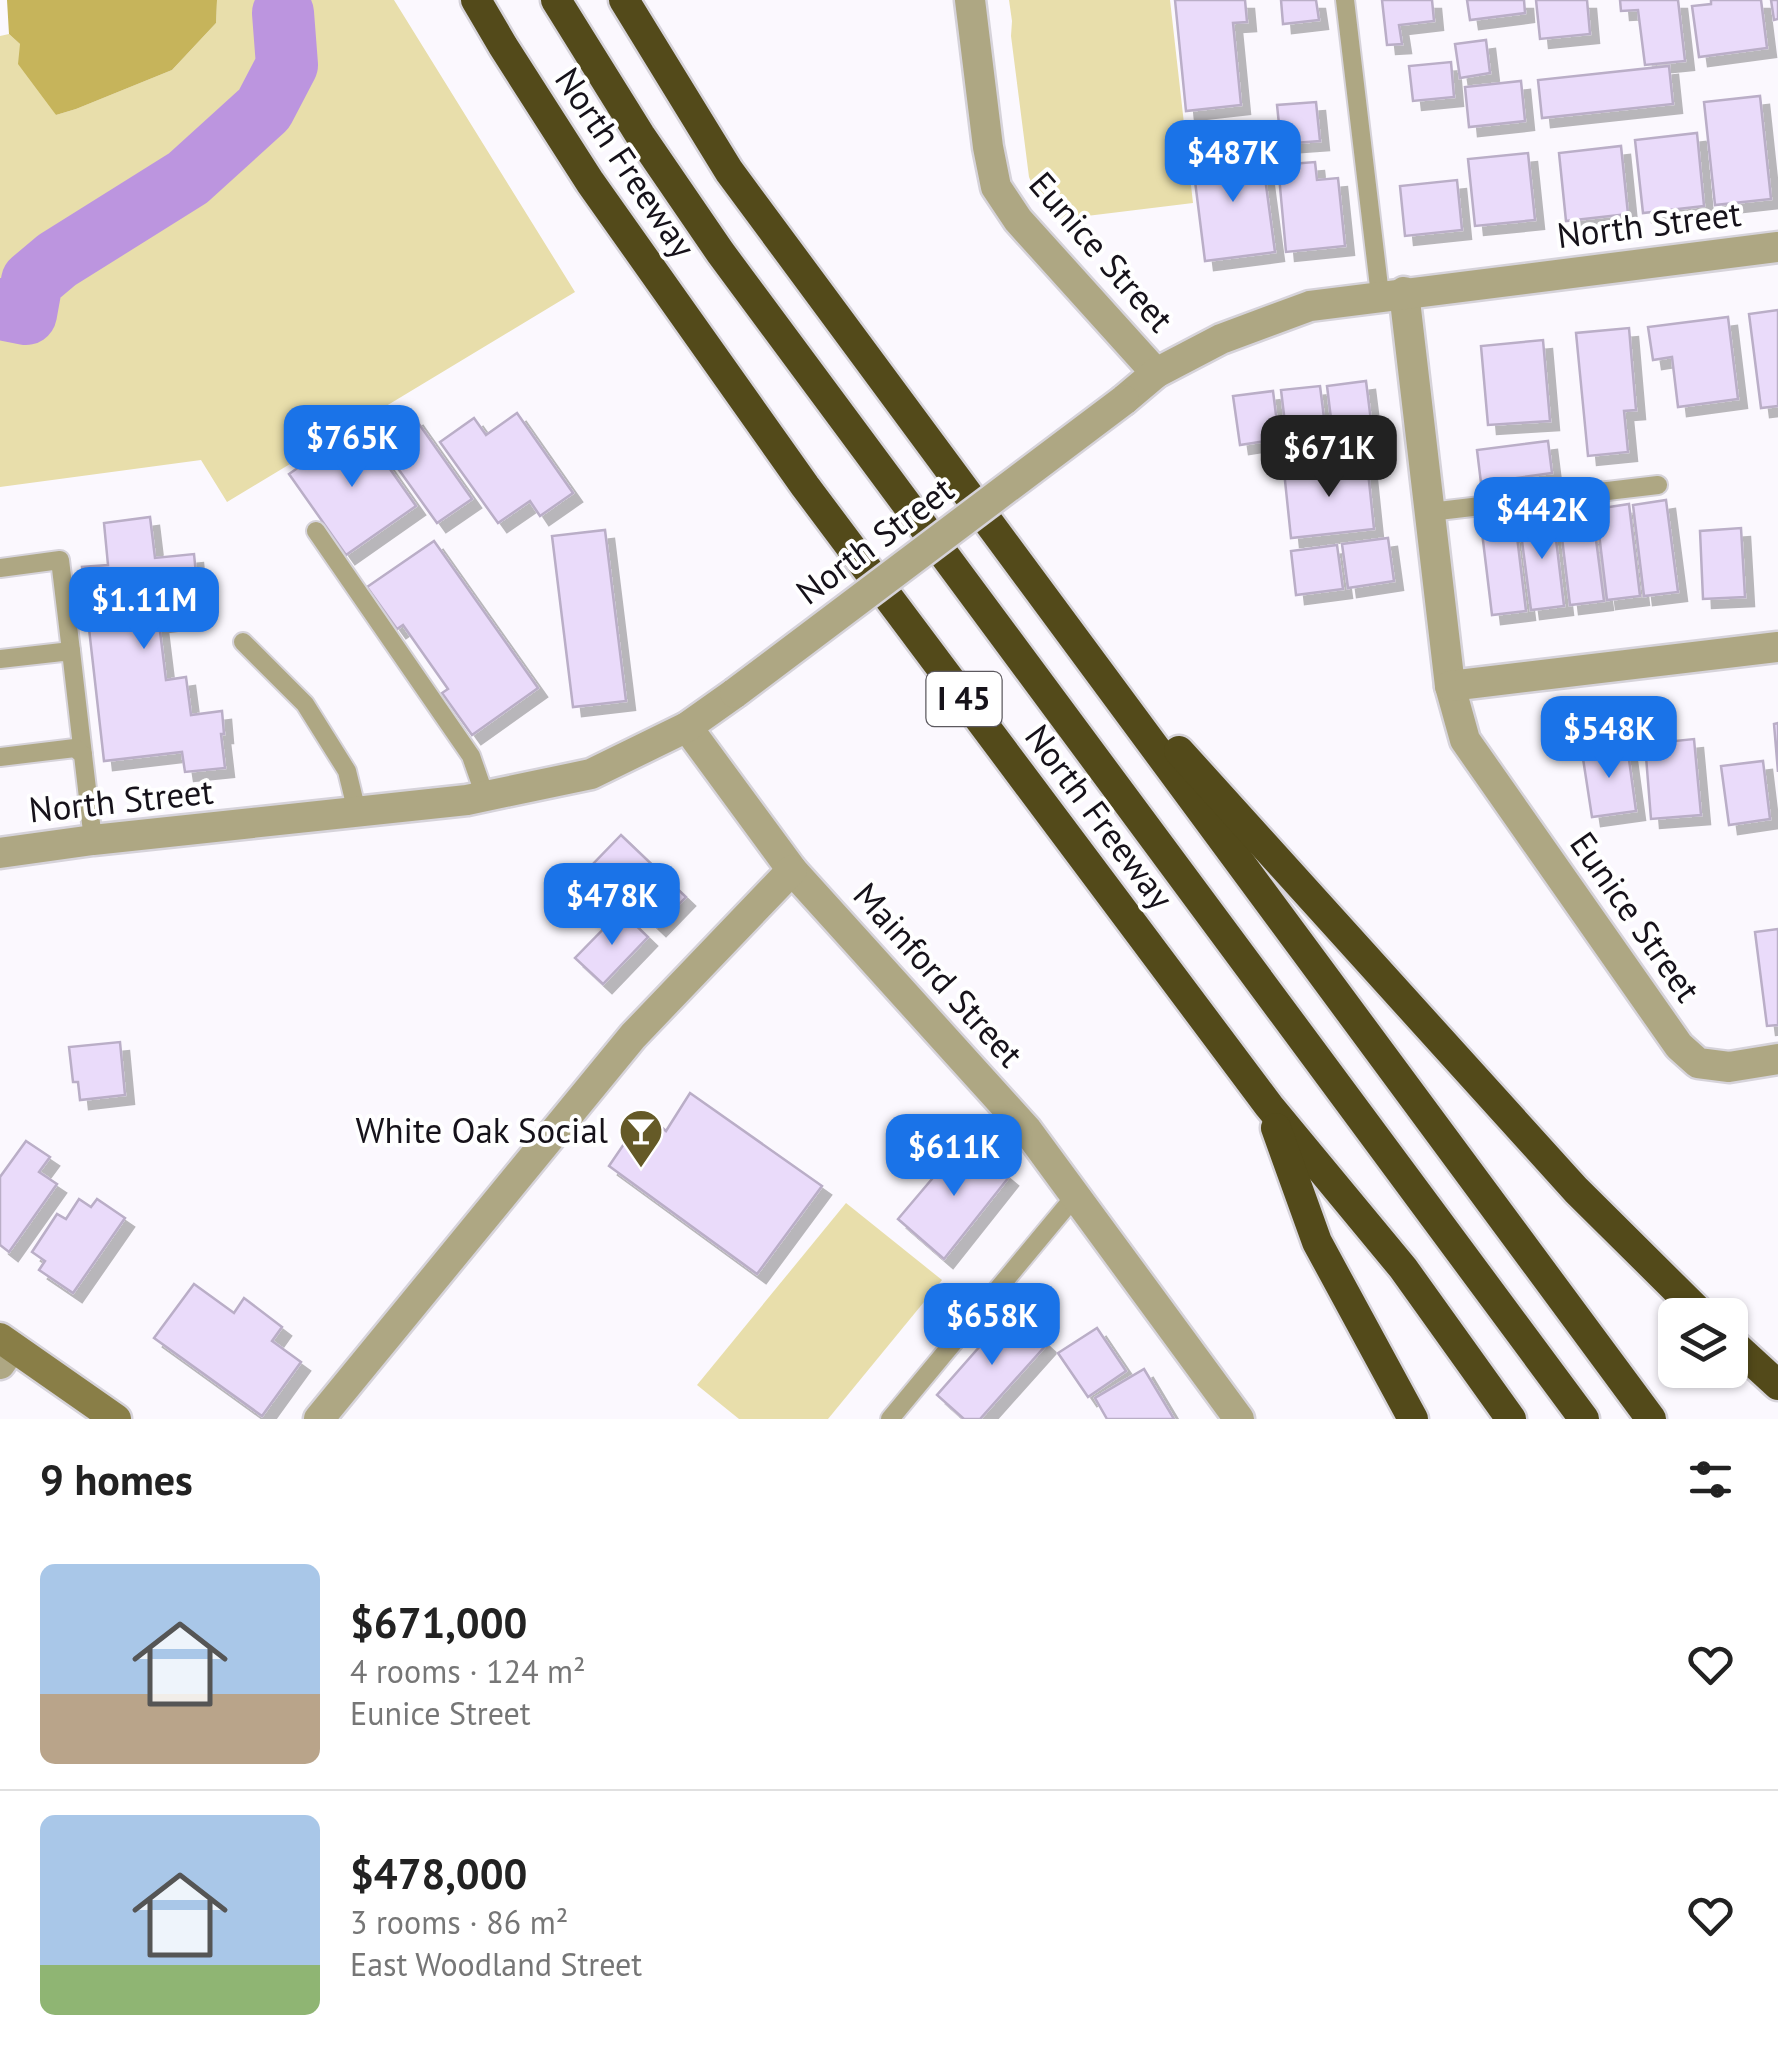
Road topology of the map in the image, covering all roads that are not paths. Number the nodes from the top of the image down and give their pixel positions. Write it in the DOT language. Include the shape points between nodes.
graph roads {
  1 [pos="476,0"];
  2 [pos="556,0"];
  3 [pos="624,0"];
  4 [pos="970,0"];
  5 [pos="1346,0"];
  6 [pos="1778,247"];
  7 [pos="1392,294"];
  8 [pos="1156,374"];
  9 [pos="1658,485"];
  10 [pos="1430,512"];
  11 [pos="316,531"];
  12 [pos="0,568"];
  13 [pos="1069,630"];
  14 [pos="243,642"];
  15 [pos="1778,648"];
  16 [pos="70,651"];
  17 [pos="0,659"];
  18 [pos="1450,686"];
  19 [pos="686,727"];
  20 [pos="84,755"];
  21 [pos="0,758"];
  22 [pos="485,796"];
  23 [pos="357,812"];
  24 [pos="94,840"];
  25 [pos="0,853"];
  26 [pos="792,870"];
  27 [pos="1778,1059"];
  28 [pos="1269,1106"];
  29 [pos="1074,1196"];
  30 [pos="1685,1298"];
  31 [pos="4,1350"];
  32 [pos="1748,1357"];
  33 [pos="1778,1384"];
  34 [pos="116,1419"];
  35 [pos="319,1419"];
  36 [pos="890,1419"];
  37 [pos="1239,1419"];
  38 [pos="1412,1419"];
  39 [pos="1511,1419"];
  40 [pos="1584,1419"];
  41 [pos="1652,1419"];
  1 -- 28 [label="highway, North Freeway / I 45" via="590,182 804,486"];
  2 -- 40 [label="highway, North Freeway" via="720,252"];
  3 -- 13 [label="highway" via="729,170"];
  4 -- 8 [label="street, Eunice Street" via="996,187"];
  5 -- 7 [label="lane"];
  6 -- 7 [label="street, North Street"];
  7 -- 8 [label="street, North Street" via="1310,306 1221,339"];
  7 -- 10 [label="street, Eunice Street"];
  8 -- 19 [label="street, North Street, bridge"];
  9 -- 10 [label="lane"];
  10 -- 18 [label="street, Eunice Street"];
  11 -- 22 [label="lane" via="471,756"];
  12 -- 16 [label="lane" via="60,560"];
  13 -- 30 [label="highway" via="1576,1190"];
  13 -- 41 [label="highway"];
  14 -- 23 [label="lane" via="306,704 347,770"];
  15 -- 18 [label="street"];
  16 -- 17 [label="lane"];
  16 -- 20 [label="lane"];
  18 -- 27 [label="street, Eunice Street" via="1464,740 1680,1046 1698,1063 1729,1067"];
  19 -- 22 [label="street, North Street" via="591,774"];
  19 -- 26 [label="street, Mainford Street"];
  20 -- 21 [label="lane" via="75,748"];
  20 -- 24 [label="lane"];
  22 -- 23 [label="street, North Street"];
  23 -- 24 [label="street, North Street"];
  24 -- 25 [label="street, North Street"];
  26 -- 29 [label="street, Mainford Street" via="1027,1130"];
  26 -- 35 [label="street" via="633,1036"];
  28 -- 38 [label="highway" via="1317,1242"];
  28 -- 39 [label="highway, North Freeway / I 45" via="1403,1268"];
  29 -- 36 [label="lane"];
  29 -- 37 [label="street, Mainford Street"];
  31 -- 34 [label="main road"];
  32 -- 33 [label="highway"];
}
